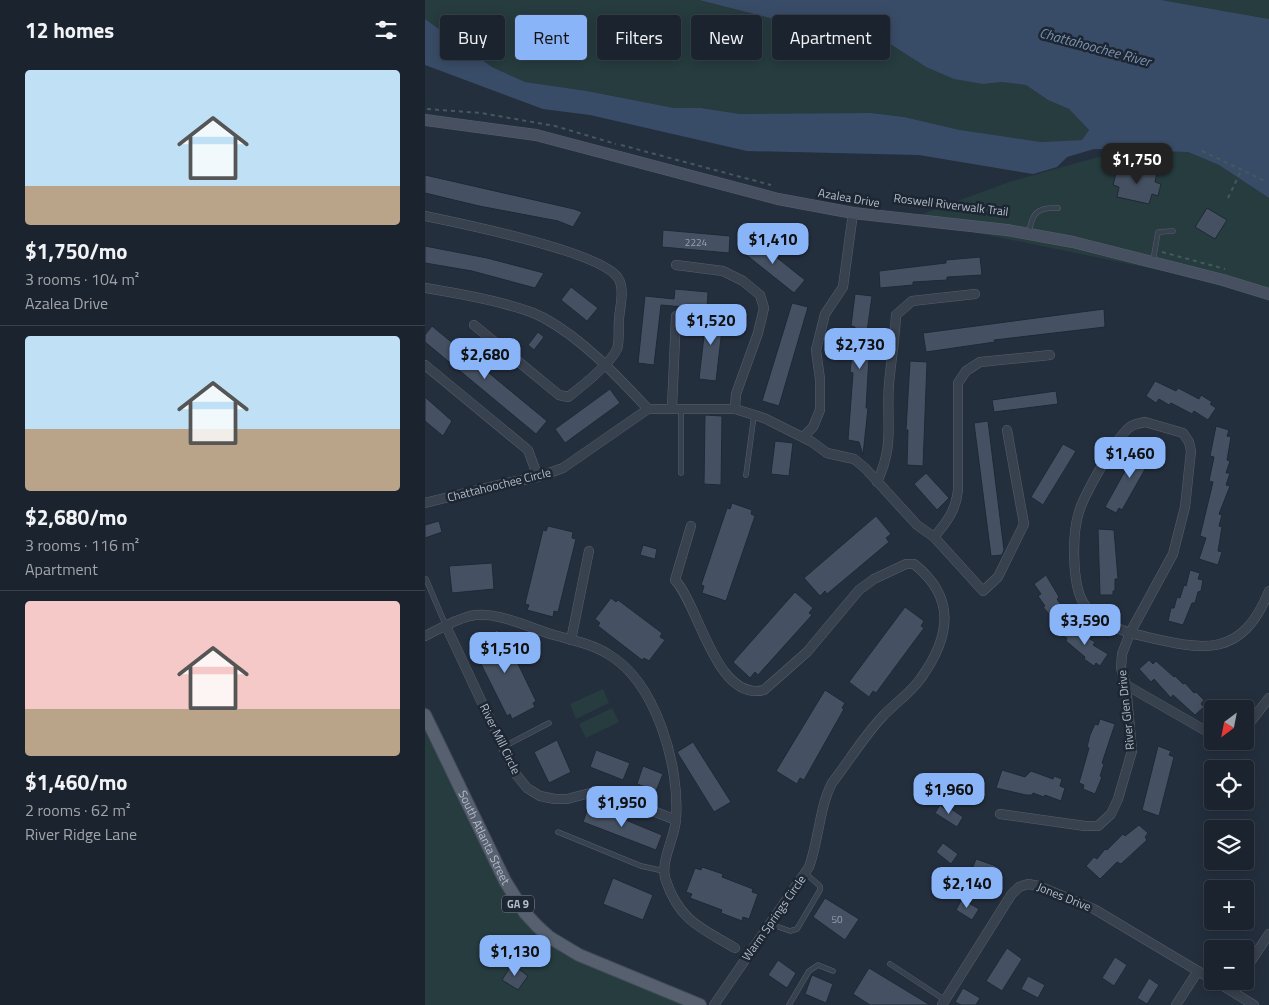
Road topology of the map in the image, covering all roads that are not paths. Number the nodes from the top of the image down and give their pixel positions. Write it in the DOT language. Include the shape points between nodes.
graph roads {
  1 [pos="425,120"];
  2 [pos="1058,208"];
  3 [pos="853,213"];
  4 [pos="425,216"];
  5 [pos="1173,231"];
  6 [pos="1029,234"];
  7 [pos="1154,256"];
  8 [pos="676,265"];
  9 [pos="425,288"];
  10 [pos="975,294"];
  11 [pos="1269,294"];
  12 [pos="676,316"];
  13 [pos="474,325"];
  14 [pos="1050,355"];
  15 [pos="604,364"];
  16 [pos="425,365"];
  17 [pos="677,408"];
  18 [pos="648,409"];
  19 [pos="735,409"];
  20 [pos="754,415"];
  21 [pos="1007,430"];
  22 [pos="803,437"];
  23 [pos="681,473"];
  24 [pos="746,474"];
  25 [pos="538,477"];
  26 [pos="877,482"];
  27 [pos="425,503"];
  28 [pos="691,526"];
  29 [pos="934,537"];
  30 [pos="589,552"];
  31 [pos="426,579"];
  32 [pos="1269,591"];
  33 [pos="446,626"];
  34 [pos="1130,633"];
  35 [pos="425,636"];
  36 [pos="571,640"];
  37 [pos="1126,685"];
  38 [pos="1269,698"];
  39 [pos="425,715"];
  40 [pos="1254,717"];
  41 [pos="549,723"];
  42 [pos="1204,730"];
  43 [pos="503,748"];
  44 [pos="1000,814"];
  45 [pos="676,820"];
  46 [pos="558,832"];
  47 [pos="664,871"];
  48 [pos="805,873"];
  49 [pos="770,924"];
  50 [pos="1269,934"];
  51 [pos="735,948"];
  52 [pos="1254,956"];
  53 [pos="890,964"];
  54 [pos="833,971"];
  55 [pos="1201,973"];
  56 [pos="1204,975"];
  57 [pos="1231,991"];
  58 [pos="943,1002"];
  59 [pos="700,1005"];
  60 [pos="714,1005"];
  61 [pos="789,1005"];
  62 [pos="1176,1005"];
  63 [pos="1253,1005"];
  1 -- 3 [label="street, Azalea Drive" via="536,135 778,199"];
  2 -- 6 [label="lane" via="1036,210"];
  3 -- 6 [label="street, Azalea Drive"];
  3 -- 22 [label="street" via="843,287 825,314 816,350 820,410 813,427"];
  4 -- 15 [label="street" via="504,232 613,270 620,280 621,291 617,349"];
  5 -- 7 [label="lane" via="1158,232"];
  6 -- 7 [label="street, Azalea Drive"];
  7 -- 11 [label="street, Azalea Drive"];
  8 -- 19 [label="street" via="723,271 743,281 759,295 764,308 736,394"];
  9 -- 15 [label="street" via="514,307 543,317"];
  10 -- 26 [label="street" via="912,302 896,315 889,385 889,443"];
  12 -- 17 [label="street"];
  13 -- 15 [label="street" via="559,395 568,397"];
  14 -- 29 [label="street" via="980,362 966,371 958,383 956,505 950,519"];
  15 -- 18 [label="street"];
  16 -- 25 [label="street" via="528,450"];
  17 -- 18 [label="street"];
  17 -- 19 [label="street"];
  17 -- 23 [label="lane"];
  18 -- 25 [label="street, Chattahoochee Circle" via="563,468"];
  19 -- 20 [label="street"];
  20 -- 22 [label="street"];
  20 -- 24 [label="lane"];
  21 -- 29 [label="street" via="1024,524 998,577 983,591"];
  22 -- 26 [label="street" via="827,454 854,459"];
  25 -- 27 [label="street, Chattahoochee Circle"];
  26 -- 29 [label="street" via="917,525"];
  28 -- 48 [label="street, Warm Springs Circle" via="675,580 687,596 713,657 746,690 764,690 807,652 859,590 906,564 914,564 926,574 944,605 942,640 921,679 883,717 827,794 816,848"];
  30 -- 36 [label="street"];
  31 -- 33 [label="lane"];
  32 -- 34 [label="street" via="1251,624 1220,645 1191,646"];
  33 -- 35 [label="street"];
  33 -- 36 [label="street" via="466,617 483,615"];
  33 -- 43 [label="street, River Mill Circle"];
  34 -- 34 [label="street, River Glen Drive" via="1094,616 1083,602 1077,585 1076,524 1087,493 1123,434 1131,426 1152,422 1183,433 1191,452 1185,508 1173,554"];
  34 -- 37 [label="street, River Glen Drive" via="1122,654 1121,668"];
  36 -- 45 [label="street" via="608,653 623,664 645,691 669,755"];
  37 -- 42 [label="street"];
  37 -- 44 [label="street, River Glen Drive" via="1132,751 1111,814 1098,826"];
  38 -- 40 [label="street"];
  39 -- 59 [label="main road, South Atlanta Street / GA 9" via="505,882 525,914 557,943 579,955"];
  41 -- 43 [label="lane"];
  43 -- 45 [label="street, River Mill Circle" via="520,780 540,796 555,799 604,792"];
  45 -- 47 [label="street"];
  46 -- 47 [label="lane" via="641,866"];
  47 -- 51 [label="street" via="665,880 690,922"];
  48 -- 49 [label="street, Warm Springs Circle"];
  48 -- 49 [label="lane" via="820,886 820,890 797,929 790,932"];
  49 -- 60 [label="street, Warm Springs Circle"];
  50 -- 52 [label="street"];
  53 -- 58 [label="lane"];
  54 -- 61 [label="lane" via="818,965 809,971"];
  55 -- 56 [label="street"];
  55 -- 58 [label="street, Jones Drive" via="1094,909 1028,884 1011,895"];
  55 -- 62 [label="street"];
  57 -- 63 [label="street"];
}
